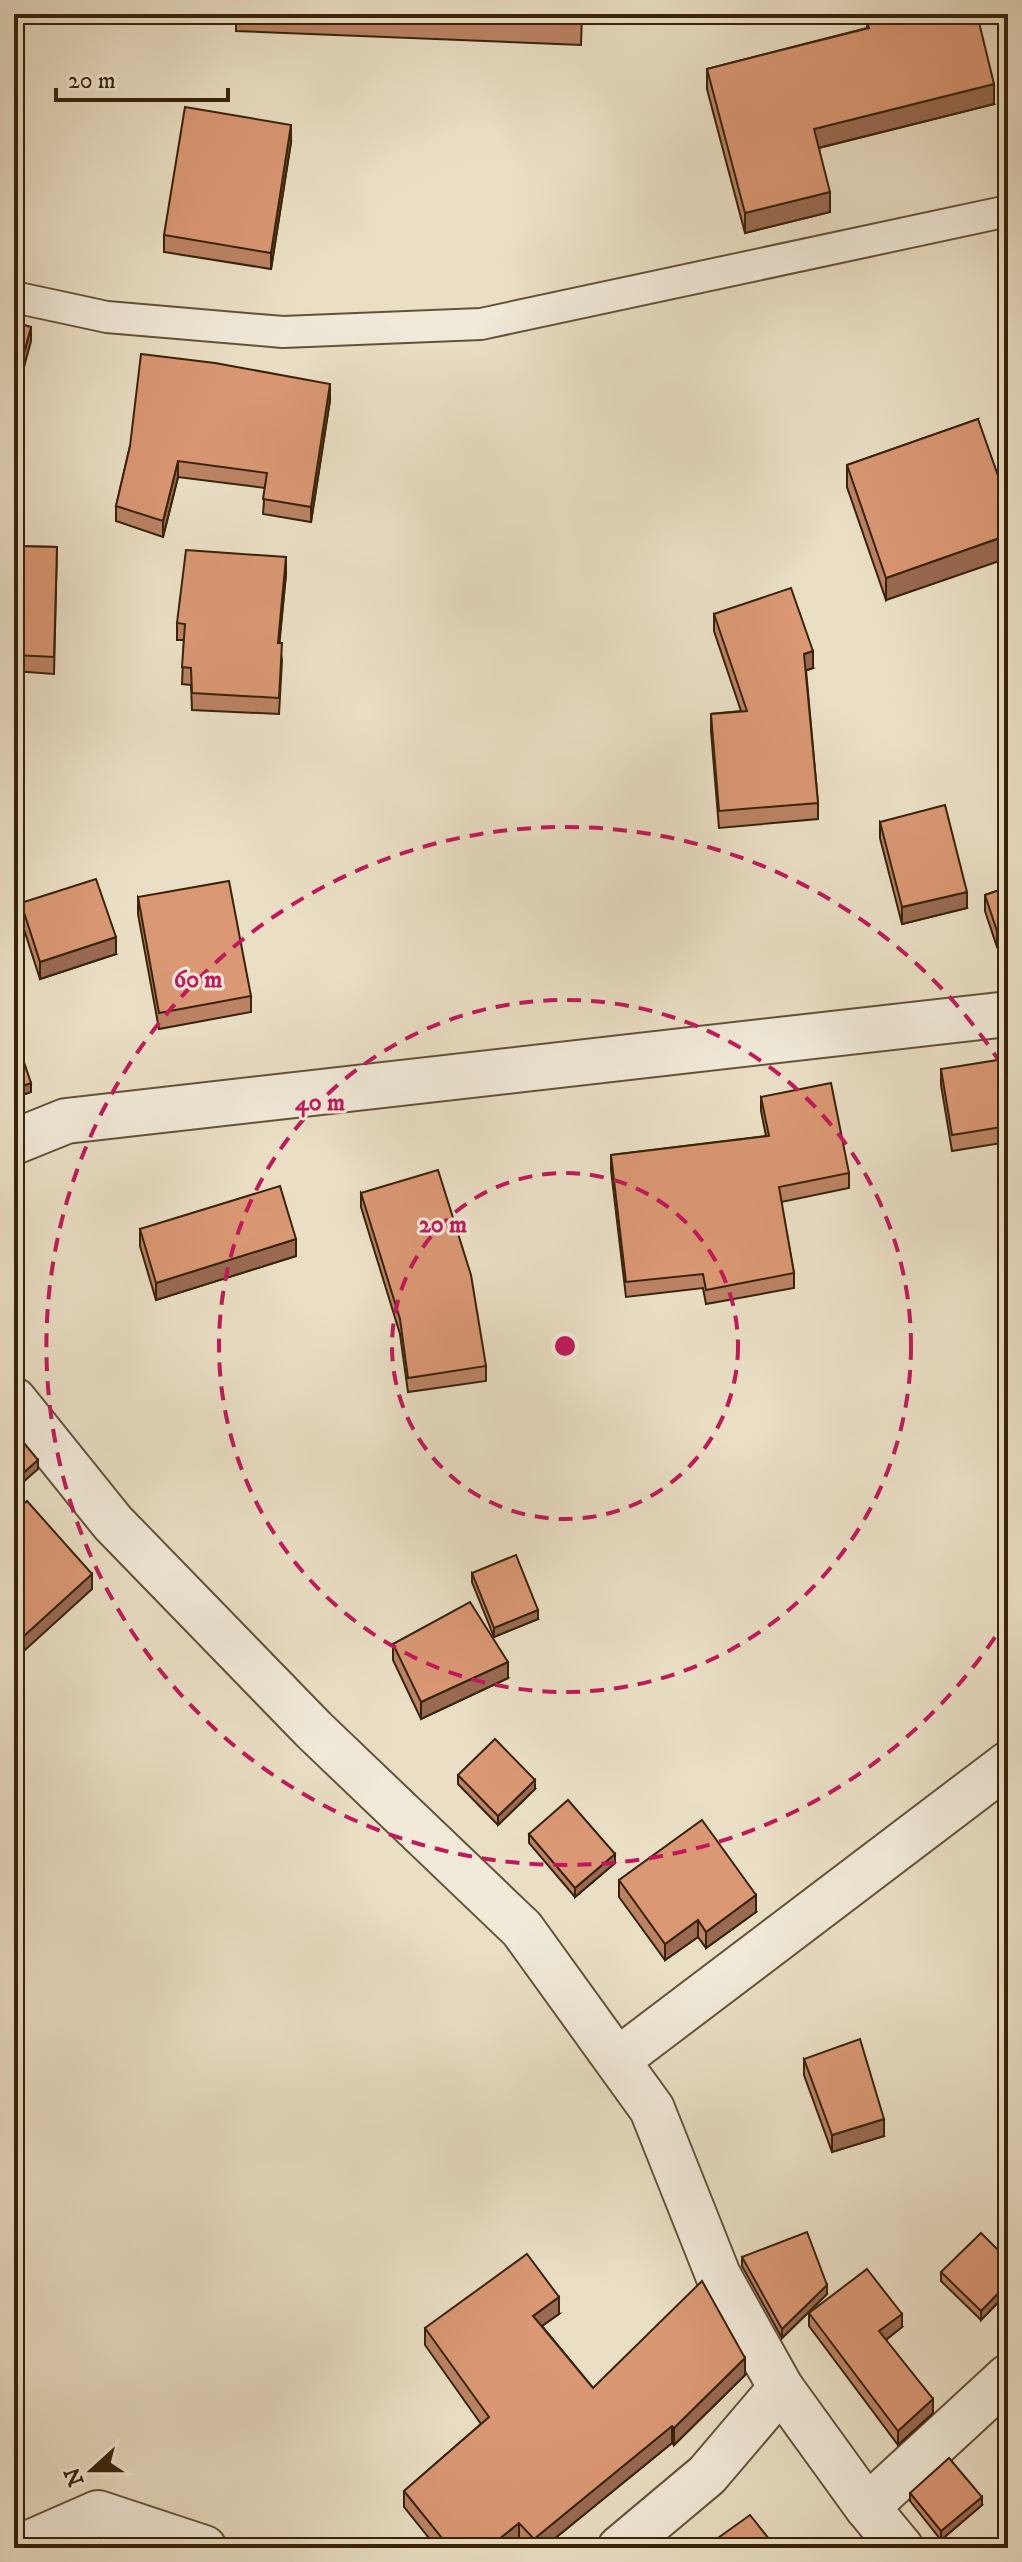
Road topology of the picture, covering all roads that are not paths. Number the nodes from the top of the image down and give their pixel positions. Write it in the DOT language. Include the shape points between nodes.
graph roads {
  1 [pos="1008,211"];
  2 [pos="14,297"];
  3 [pos="1008,1014"];
  4 [pos="14,1142"];
  5 [pos="14,1400"];
  6 [pos="1008,1764"];
  7 [pos="619,2059"];
  8 [pos="1008,2377"];
  9 [pos="781,2388"];
  10 [pos="867,2507"];
  11 [pos="18,2548"];
  12 [pos="204,2548"];
  13 [pos="620,2548"];
  14 [pos="901,2548"];
  1 -- 2 [label="lane" via="481,324 283,332 107,317"];
  3 -- 4 [label="street" via="66,1121"];
  5 -- 7 [label="street" via="113,1523 314,1730 522,1929"];
  6 -- 7 [label="street"];
  7 -- 9 [label="street" via="652,2109 718,2275"];
  8 -- 10 [label="street"];
  9 -- 10 [label="street"];
  9 -- 13 [label="street" via="707,2475"];
  10 -- 14 [label="street"];
  11 -- 12 [label="street" via="98,2513"];
}
